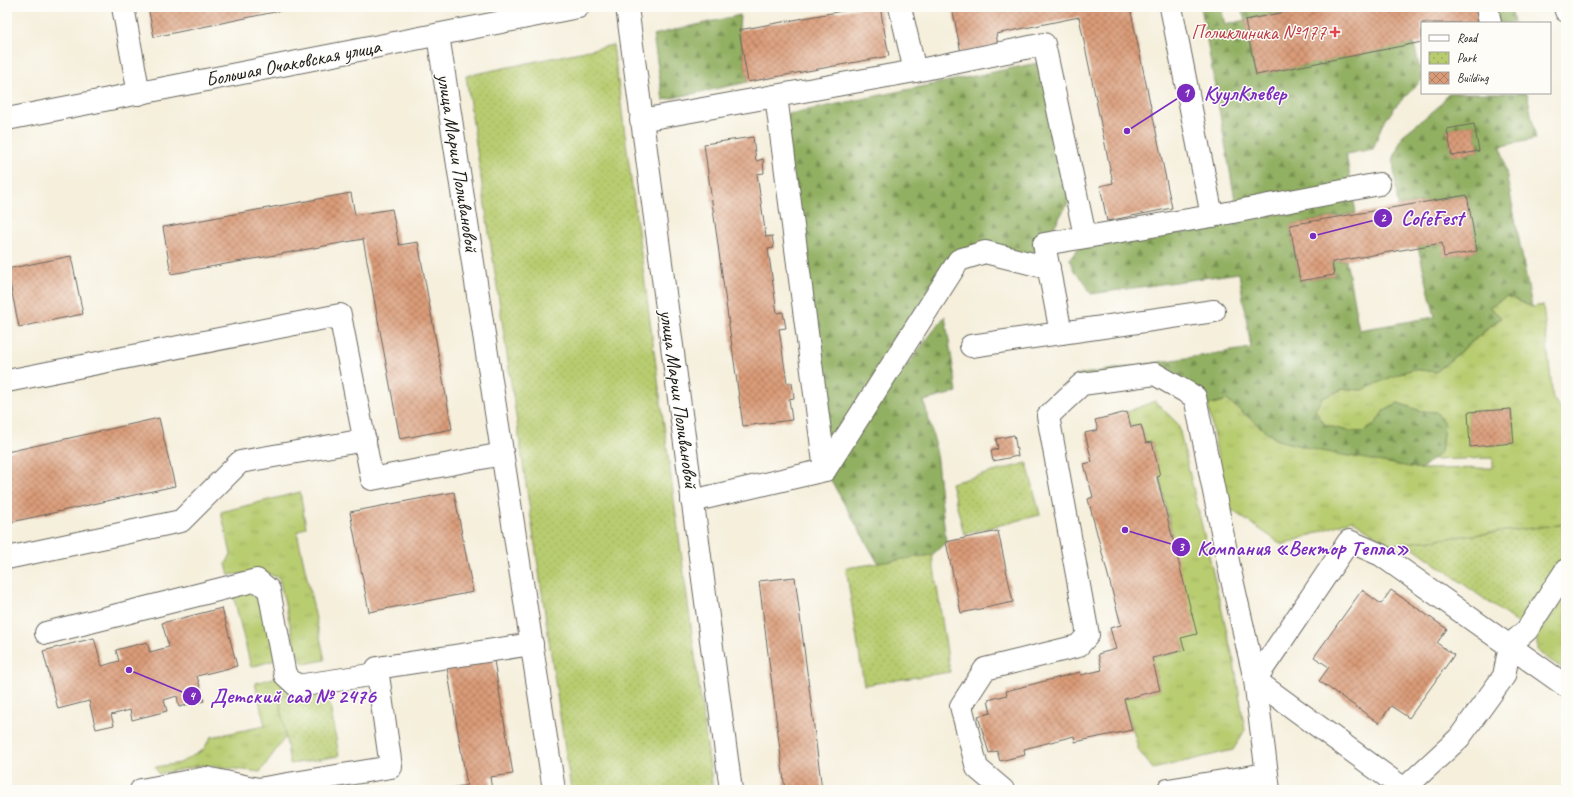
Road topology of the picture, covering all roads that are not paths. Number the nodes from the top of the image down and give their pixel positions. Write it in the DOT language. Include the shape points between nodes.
graph roads {
  1 [pos="123,7"];
  2 [pos="578,7"];
  3 [pos="627,7"];
  4 [pos="900,7"];
  5 [pos="1171,7"];
  6 [pos="1487,7"];
  7 [pos="1565,7"];
  8 [pos="545,10"];
  9 [pos="1566,11"];
  10 [pos="1490,22"];
  11 [pos="438,35"];
  12 [pos="915,71"];
  13 [pos="139,94"];
  14 [pos="776,96"];
  15 [pos="7,119"];
  16 [pos="641,120"];
  17 [pos="1379,184"];
  18 [pos="1212,216"];
  19 [pos="1085,236"];
  20 [pos="1049,268"];
  21 [pos="1214,311"];
  22 [pos="1061,333"];
  23 [pos="971,346"];
  24 [pos="7,381"];
  25 [pos="365,440"];
  26 [pos="502,454"];
  27 [pos="825,470"];
  28 [pos="692,501"];
  29 [pos="7,558"];
  30 [pos="1566,570"];
  31 [pos="46,633"];
  32 [pos="532,644"];
  33 [pos="1510,645"];
  34 [pos="377,674"];
  35 [pos="1255,680"];
  36 [pos="1566,686"];
  37 [pos="1267,782"];
  38 [pos="1404,789"];
  39 [pos="141,790"];
  40 [pos="554,790"];
  41 [pos="731,790"];
  42 [pos="1003,790"];
  43 [pos="1168,790"];
  1 -- 13 [label="street"];
  2 -- 8 [label="street, Большая Очаковская улица"];
  3 -- 16 [label="street, улица Марии Поливановой"];
  4 -- 12 [label="street"];
  5 -- 18 [label="street"];
  6 -- 10 [label="street"];
  7 -- 9 [label="street"];
  8 -- 11 [label="street, Большая Очаковская улица"];
  11 -- 13 [label="street, Большая Очаковская улица"];
  11 -- 26 [label="street, улица Марии Поливановой"];
  12 -- 14 [label="street"];
  12 -- 19 [label="street" via="1044,44"];
  13 -- 15 [label="street, Большая Очаковская улица"];
  14 -- 16 [label="street"];
  14 -- 27 [label="street"];
  16 -- 28 [label="street, улица Марии Поливановой"];
  17 -- 18 [label="street"];
  18 -- 19 [label="street"];
  19 -- 20 [label="street" via="1044,244"];
  20 -- 22 [label="street"];
  20 -- 27 [label="street" via="985,252 959,260"];
  21 -- 22 [label="street"];
  22 -- 23 [label="street"];
  24 -- 25 [label="street" via="340,315"];
  25 -- 26 [label="street" via="372,479"];
  25 -- 29 [label="street" via="240,462 181,521"];
  26 -- 32 [label="street, улица Марии Поливановой"];
  27 -- 28 [label="street"];
  28 -- 41 [label="street, улица Марии Поливановой"];
  30 -- 33 [label="street" via="1527,630"];
  31 -- 34 [label="street" via="257,580 269,590 285,675 297,686"];
  32 -- 34 [label="street" via="376,668"];
  32 -- 40 [label="street, улица Марии Поливановой"];
  33 -- 35 [label="street" via="1380,554 1349,541"];
  33 -- 36 [label="street"];
  33 -- 38 [label="street" via="1504,676 1464,732"];
  34 -- 39 [label="street" via="391,767 258,789 206,778"];
  35 -- 37 [label="street"];
  35 -- 38 [label="street"];
  35 -- 42 [label="street" via="1230,571 1196,397 1155,374 1082,384 1048,416 1088,635 1078,646 985,669 961,706 977,768"];
  37 -- 43 [label="street"];
}
